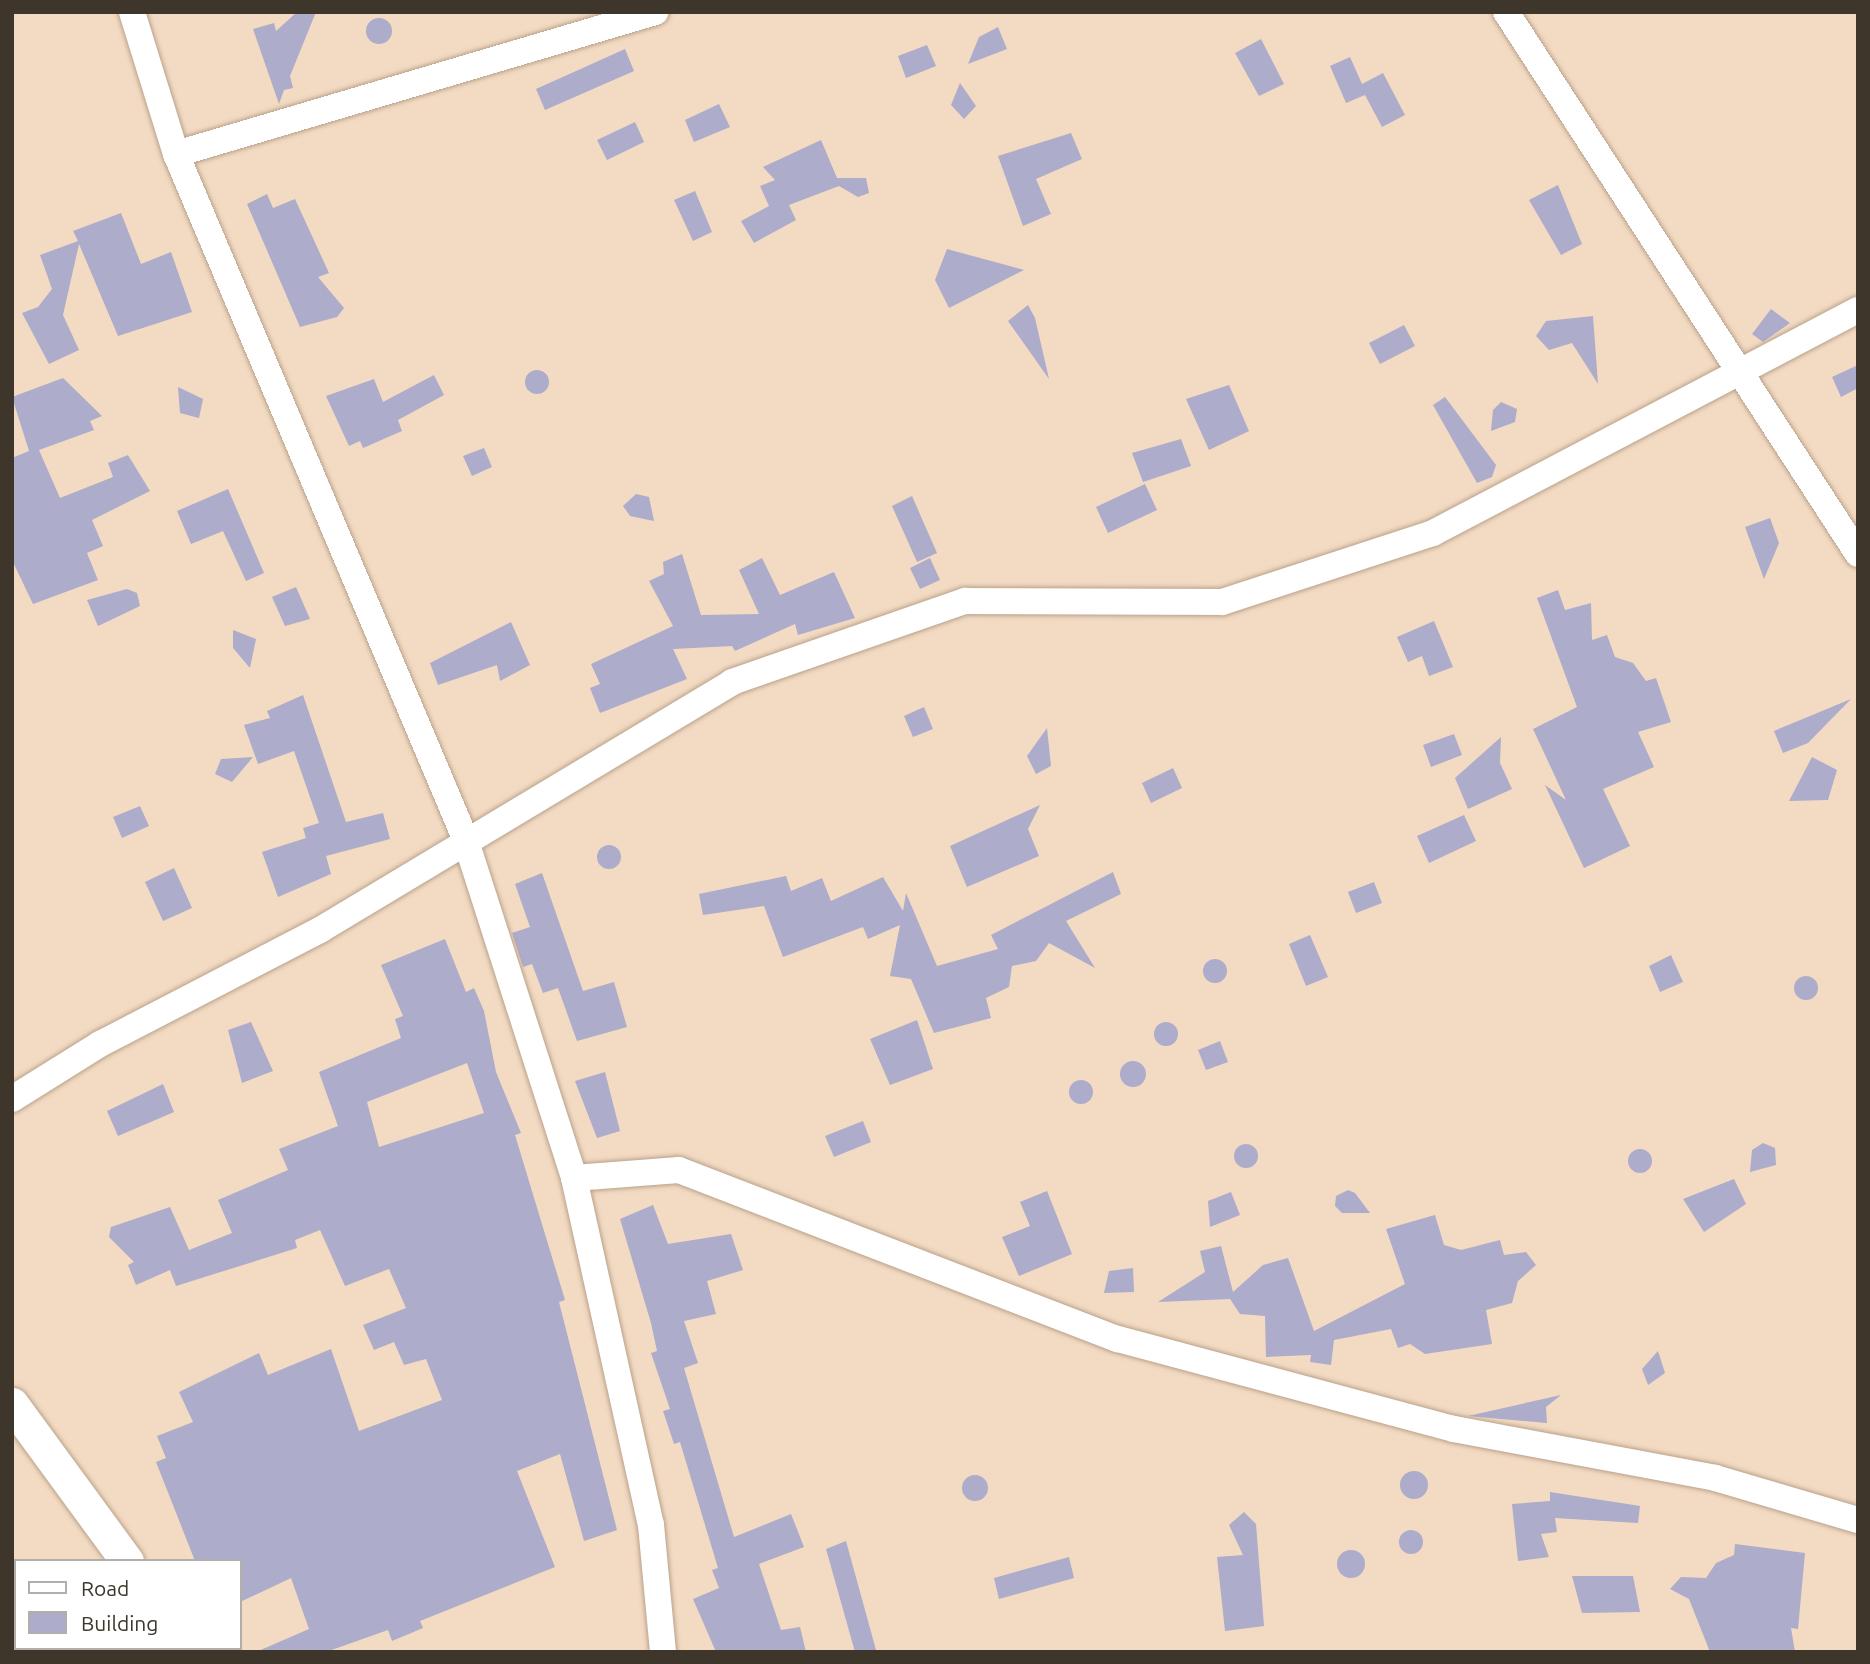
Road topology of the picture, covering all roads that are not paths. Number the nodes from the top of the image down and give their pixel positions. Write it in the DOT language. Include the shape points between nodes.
graph roads {
  1 [pos="132,12"];
  2 [pos="655,12"];
  3 [pos="1506,12"];
  4 [pos="176,154"];
  5 [pos="1858,310"];
  6 [pos="1738,375"];
  7 [pos="1858,554"];
  8 [pos="465,838"];
  9 [pos="12,1099"];
  10 [pos="573,1178"];
  11 [pos="12,1404"];
  12 [pos="1858,1520"];
  13 [pos="126,1559"];
  14 [pos="663,1652"];
  1 -- 4 [label="street"];
  2 -- 4 [label="street"];
  3 -- 6 [label="street"];
  4 -- 8 [label="street"];
  5 -- 6 [label="street"];
  6 -- 7 [label="street"];
  6 -- 8 [label="street" via="1433,533 1222,602 965,601 732,682"];
  8 -- 9 [label="street" via="320,930 100,1044"];
  8 -- 10 [label="street"];
  10 -- 12 [label="street" via="679,1170 1118,1339 1454,1429 1715,1478"];
  10 -- 14 [label="street" via="651,1525"];
  11 -- 13 [label="street"];
}
